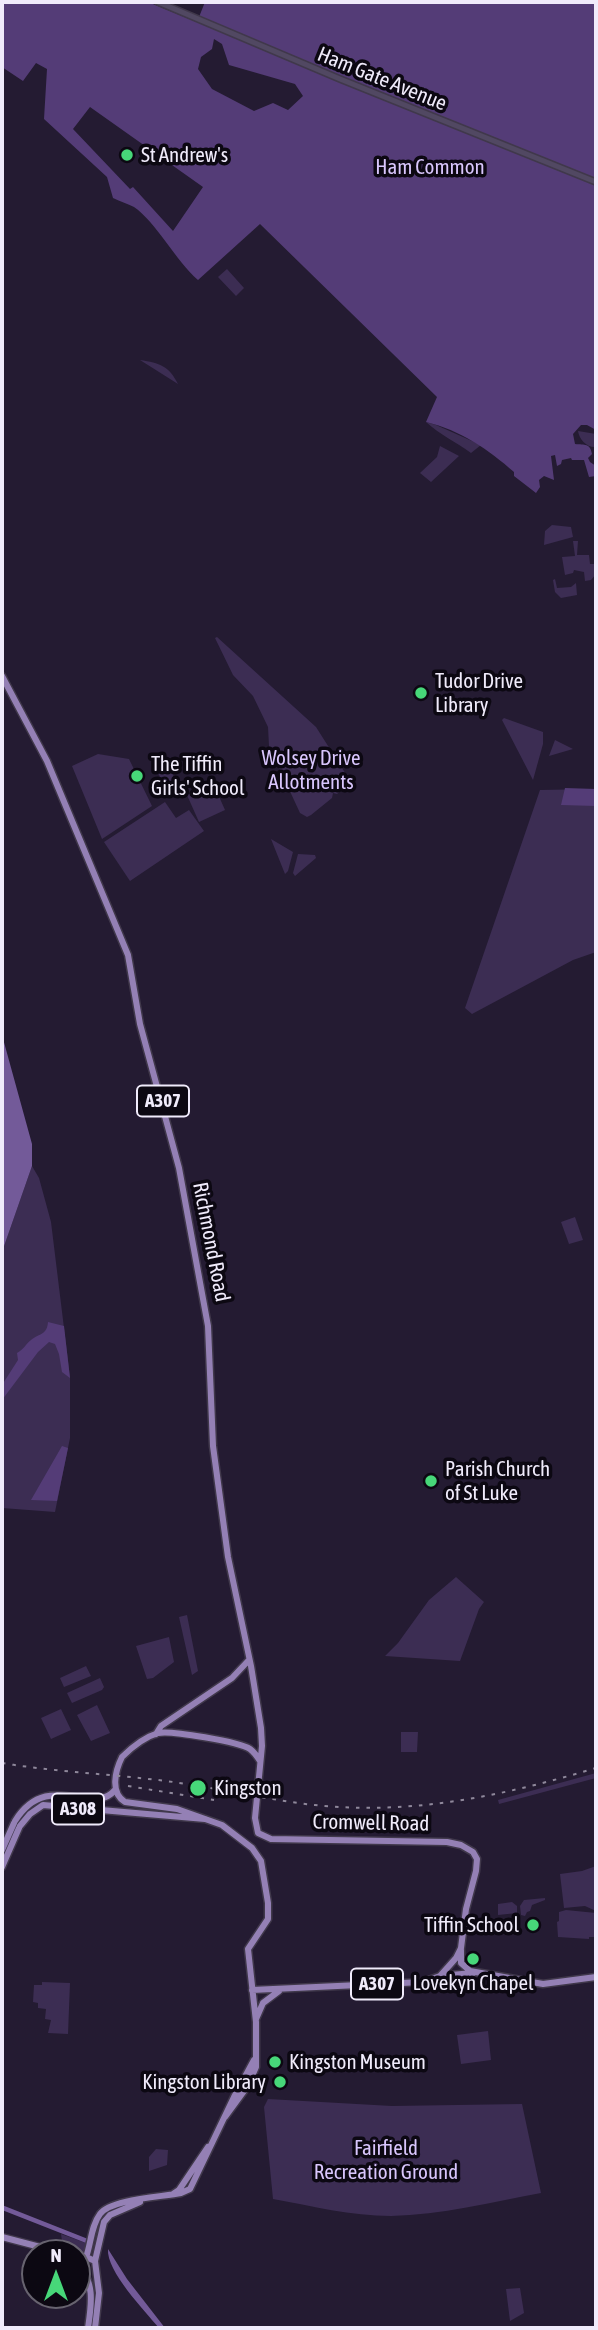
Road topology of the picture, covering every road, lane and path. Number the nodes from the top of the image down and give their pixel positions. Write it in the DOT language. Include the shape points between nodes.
graph roads {
  1 [pos="158,2"];
  2 [pos="596,182"];
  3 [pos="2,676"];
  4 [pos="249,1660"];
  5 [pos="253,1675"];
  6 [pos="232,1678"];
  7 [pos="156,1734"];
  8 [pos="261,1763"];
  9 [pos="115,1790"];
  10 [pos="207,1819"];
  11 [pos="17,1825"];
  12 [pos="266,1838"];
  13 [pos="2,1850"];
  14 [pos="2,1867"];
  15 [pos="461,1948"];
  16 [pos="479,1972"];
  17 [pos="440,1976"];
  18 [pos="596,1977"];
  19 [pos="288,1989"];
  20 [pos="252,1990"];
  21 [pos="256,2022"];
  22 [pos="144,2200"];
  23 [pos="2,2237"];
  24 [pos="89,2239"];
  25 [pos="21,2242"];
  26 [pos="91,2258"];
  27 [pos="96,2265"];
  28 [pos="91,2272"];
  29 [pos="90,2309"];
  30 [pos="88,2328"];
  31 [pos="95,2328"];
  1 -- 2 [label="main road, Ham Gate Avenue"];
  3 -- 4 [label="main road, Richmond Road / A307" via="47,761 128,955 204,1296 214,1455 230,1573"];
  4 -- 5 [label="main road, Richmond Road / A307"];
  4 -- 6 [label="main road"];
  5 -- 6 [label="main road"];
  5 -- 8 [label="main road, Richmond Road / A307"];
  6 -- 7 [label="main road"];
  7 -- 8 [label="main road" via="176,1732 237,1744 250,1749"];
  7 -- 9 [label="main road" via="122,1757"];
  8 -- 12 [label="main road, Richmond Road / A307" via="256,1827"];
  9 -- 10 [label="main road" via="125,1802 177,1809"];
  9 -- 11 [label="main road, A308" via="97,1799 43,1797 28,1804"];
  10 -- 11 [label="main road, A308" via="43,1805"];
  10 -- 20 [label="main road" via="252,1848 261,1861 268,1911 263,1928 248,1946"];
  11 -- 13 [label="main road, A308"];
  11 -- 14 [label="main road, A308"];
  12 -- 15 [label="main road, Cromwell Road / A307" via="461,1845 477,1859"];
  15 -- 16 [label="main road" via="463,1966"];
  15 -- 17 [label="main road, A307"];
  16 -- 17 [label="main road"];
  16 -- 18 [label="main road" via="543,1984"];
  17 -- 19 [label="main road, A307" via="423,1982"];
  19 -- 20 [label="main road, A307"];
  19 -- 21 [label="main road" via="263,2003"];
  20 -- 21 [label="main road"];
  21 -- 22 [label="main road" via="252,2078 225,2117 190,2189"];
  22 -- 24 [label="main road" via="102,2212"];
  22 -- 27 [label="main road" via="104,2222"];
  23 -- 25 [label="main road"];
  26 -- 27 [label="main road"];
  27 -- 28 [label="main road"];
  27 -- 31 [label="main road"];
  29 -- 30 [label="main road"];
}
